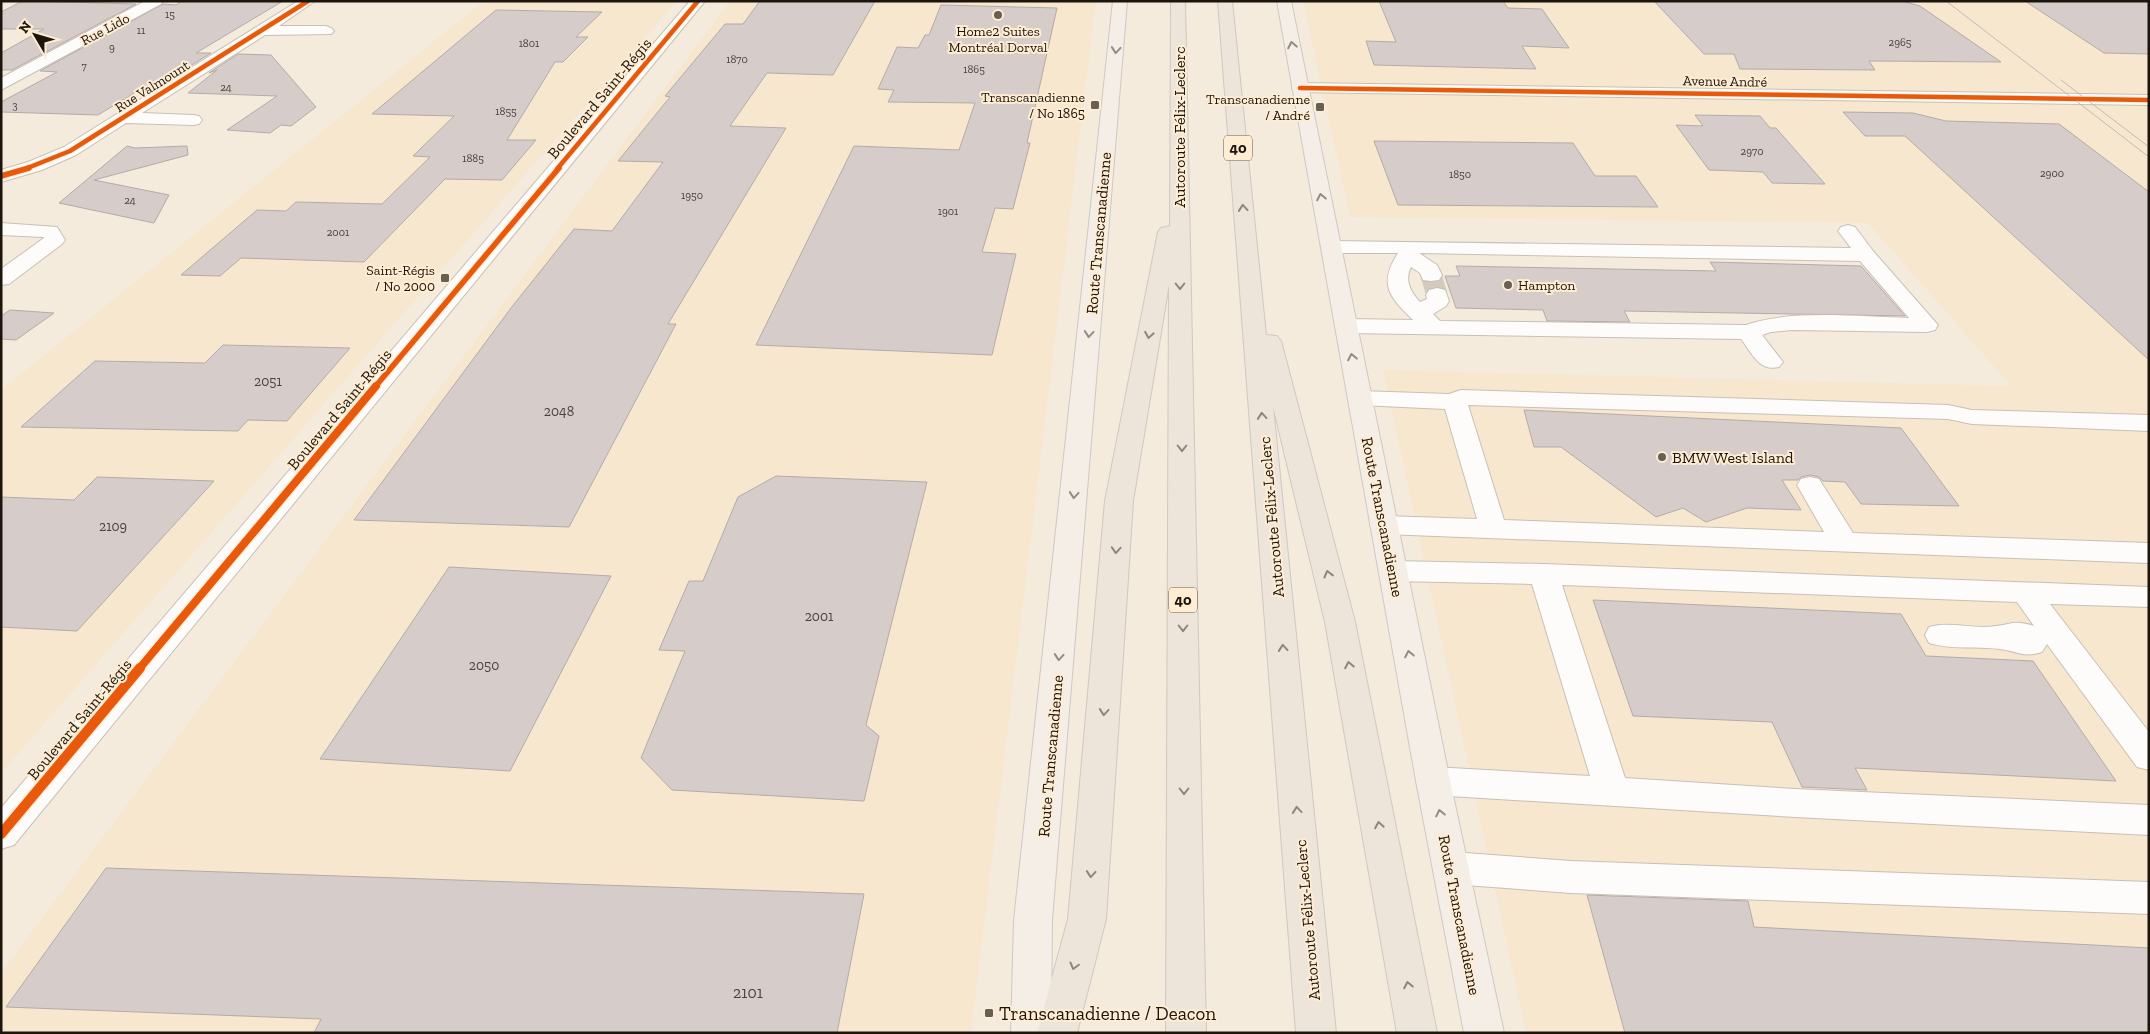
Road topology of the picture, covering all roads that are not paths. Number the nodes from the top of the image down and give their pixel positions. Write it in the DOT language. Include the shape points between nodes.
graph roads {
  1 [pos="156,1"];
  2 [pos="308,1"];
  3 [pos="698,1"];
  4 [pos="1120,1"];
  5 [pos="1178,1"];
  6 [pos="1225,1"];
  7 [pos="1284,1"];
  8 [pos="262,30"];
  9 [pos="326,31"];
  10 [pos="1,85"];
  11 [pos="1300,88"];
  12 [pos="2149,100"];
  13 [pos="125,118"];
  14 [pos="193,120"];
  15 [pos="1180,167"];
  16 [pos="1,176"];
  17 [pos="1,229"];
  18 [pos="1848,231"];
  19 [pos="1331,247"];
  20 [pos="1410,251"];
  21 [pos="1866,255"];
  22 [pos="1247,257"];
  23 [pos="1,279"];
  24 [pos="1426,320"];
  25 [pos="1346,326"];
  26 [pos="1748,332"];
  27 [pos="1771,362"];
  28 [pos="1360,398"];
  29 [pos="1455,402"];
  30 [pos="2149,423"];
  31 [pos="1810,485"];
  32 [pos="1384,525"];
  33 [pos="1493,528"];
  34 [pos="1844,541"];
  35 [pos="2149,553"];
  36 [pos="1393,571"];
  37 [pos="1544,574"];
  38 [pos="2025,592"];
  39 [pos="2149,597"];
  40 [pos="1940,635"];
  41 [pos="2048,639"];
  42 [pos="2149,757"];
  43 [pos="1433,781"];
  44 [pos="1612,791"];
  45 [pos="2149,820"];
  46 [pos="1,834"];
  47 [pos="1452,868"];
  48 [pos="2149,898"];
  49 [pos="1031,1033"];
  50 [pos="1056,1033"];
  51 [pos="1186,1033"];
  52 [pos="1316,1033"];
  53 [pos="1417,1033"];
  54 [pos="1484,1033"];
  1 -- 10 [label="street, Rue Lido"];
  2 -- 8 [label="street, Rue Valmount"];
  3 -- 46 [label="street, Boulevard Saint-Régis"];
  4 -- 49 [label="main road, Route Transcanadienne, one-way" via="1033,920"];
  5 -- 15 [label="highway, Autoroute Félix-Leclerc / 40"];
  22 -- 6 [label="highway, Autoroute Félix-Leclerc / 40, one-way"];
  11 -- 7 [label="main road, Route Transcanadienne, one-way"];
  8 -- 9 [label="street"];
  8 -- 13 [label="street, Rue Valmount"];
  11 -- 12 [label="street, Avenue André"];
  19 -- 11 [label="main road, Route Transcanadienne, one-way"];
  13 -- 14 [label="street, Rue Valmount"];
  13 -- 16 [label="street, Rue Valmount" via="70,151"];
  15 -- 50 [label="highway, one-way" via="1119,501 1087,919"];
  15 -- 51 [label="highway, Autoroute Félix-Leclerc / 40, one-way"];
  17 -- 23 [label="street" via="50,231 55,240"];
  18 -- 21 [label="street"];
  19 -- 20 [label="street"];
  19 -- 25 [label="main road, Route Transcanadienne"];
  20 -- 21 [label="street"];
  20 -- 24 [label="street" via="1429,270 1438,301"];
  20 -- 24 [label="street" via="1398,272 1397,284 1407,301"];
  21 -- 26 [label="street" via="1928,325 1792,323 1768,325"];
  52 -- 22 [label="highway, Autoroute Félix-Leclerc / 40, one-way"];
  53 -- 22 [label="highway, one-way" via="1340,622"];
  24 -- 25 [label="street"];
  24 -- 26 [label="street"];
  28 -- 25 [label="main road, Route Transcanadienne, one-way"];
  26 -- 27 [label="street"];
  28 -- 29 [label="street"];
  28 -- 32 [label="main road, Route Transcanadienne"];
  29 -- 30 [label="street" via="1461,397 1501,398 1948,412 1972,417"];
  29 -- 33 [label="street"];
  31 -- 34 [label="street"];
  32 -- 33 [label="street"];
  32 -- 36 [label="main road, Route Transcanadienne"];
  33 -- 34 [label="street"];
  34 -- 35 [label="street"];
  36 -- 37 [label="street"];
  43 -- 36 [label="main road, Route Transcanadienne, one-way"];
  37 -- 38 [label="street"];
  37 -- 44 [label="street"];
  38 -- 39 [label="street"];
  38 -- 41 [label="street"];
  40 -- 41 [label="street" via="2004,638 2018,644"];
  41 -- 42 [label="street"];
  43 -- 44 [label="street"];
  47 -- 43 [label="main road, Route Transcanadienne, one-way"];
  44 -- 45 [label="street"];
  47 -- 48 [label="street" via="1571,878"];
  47 -- 54 [label="main road, Route Transcanadienne"];
}
